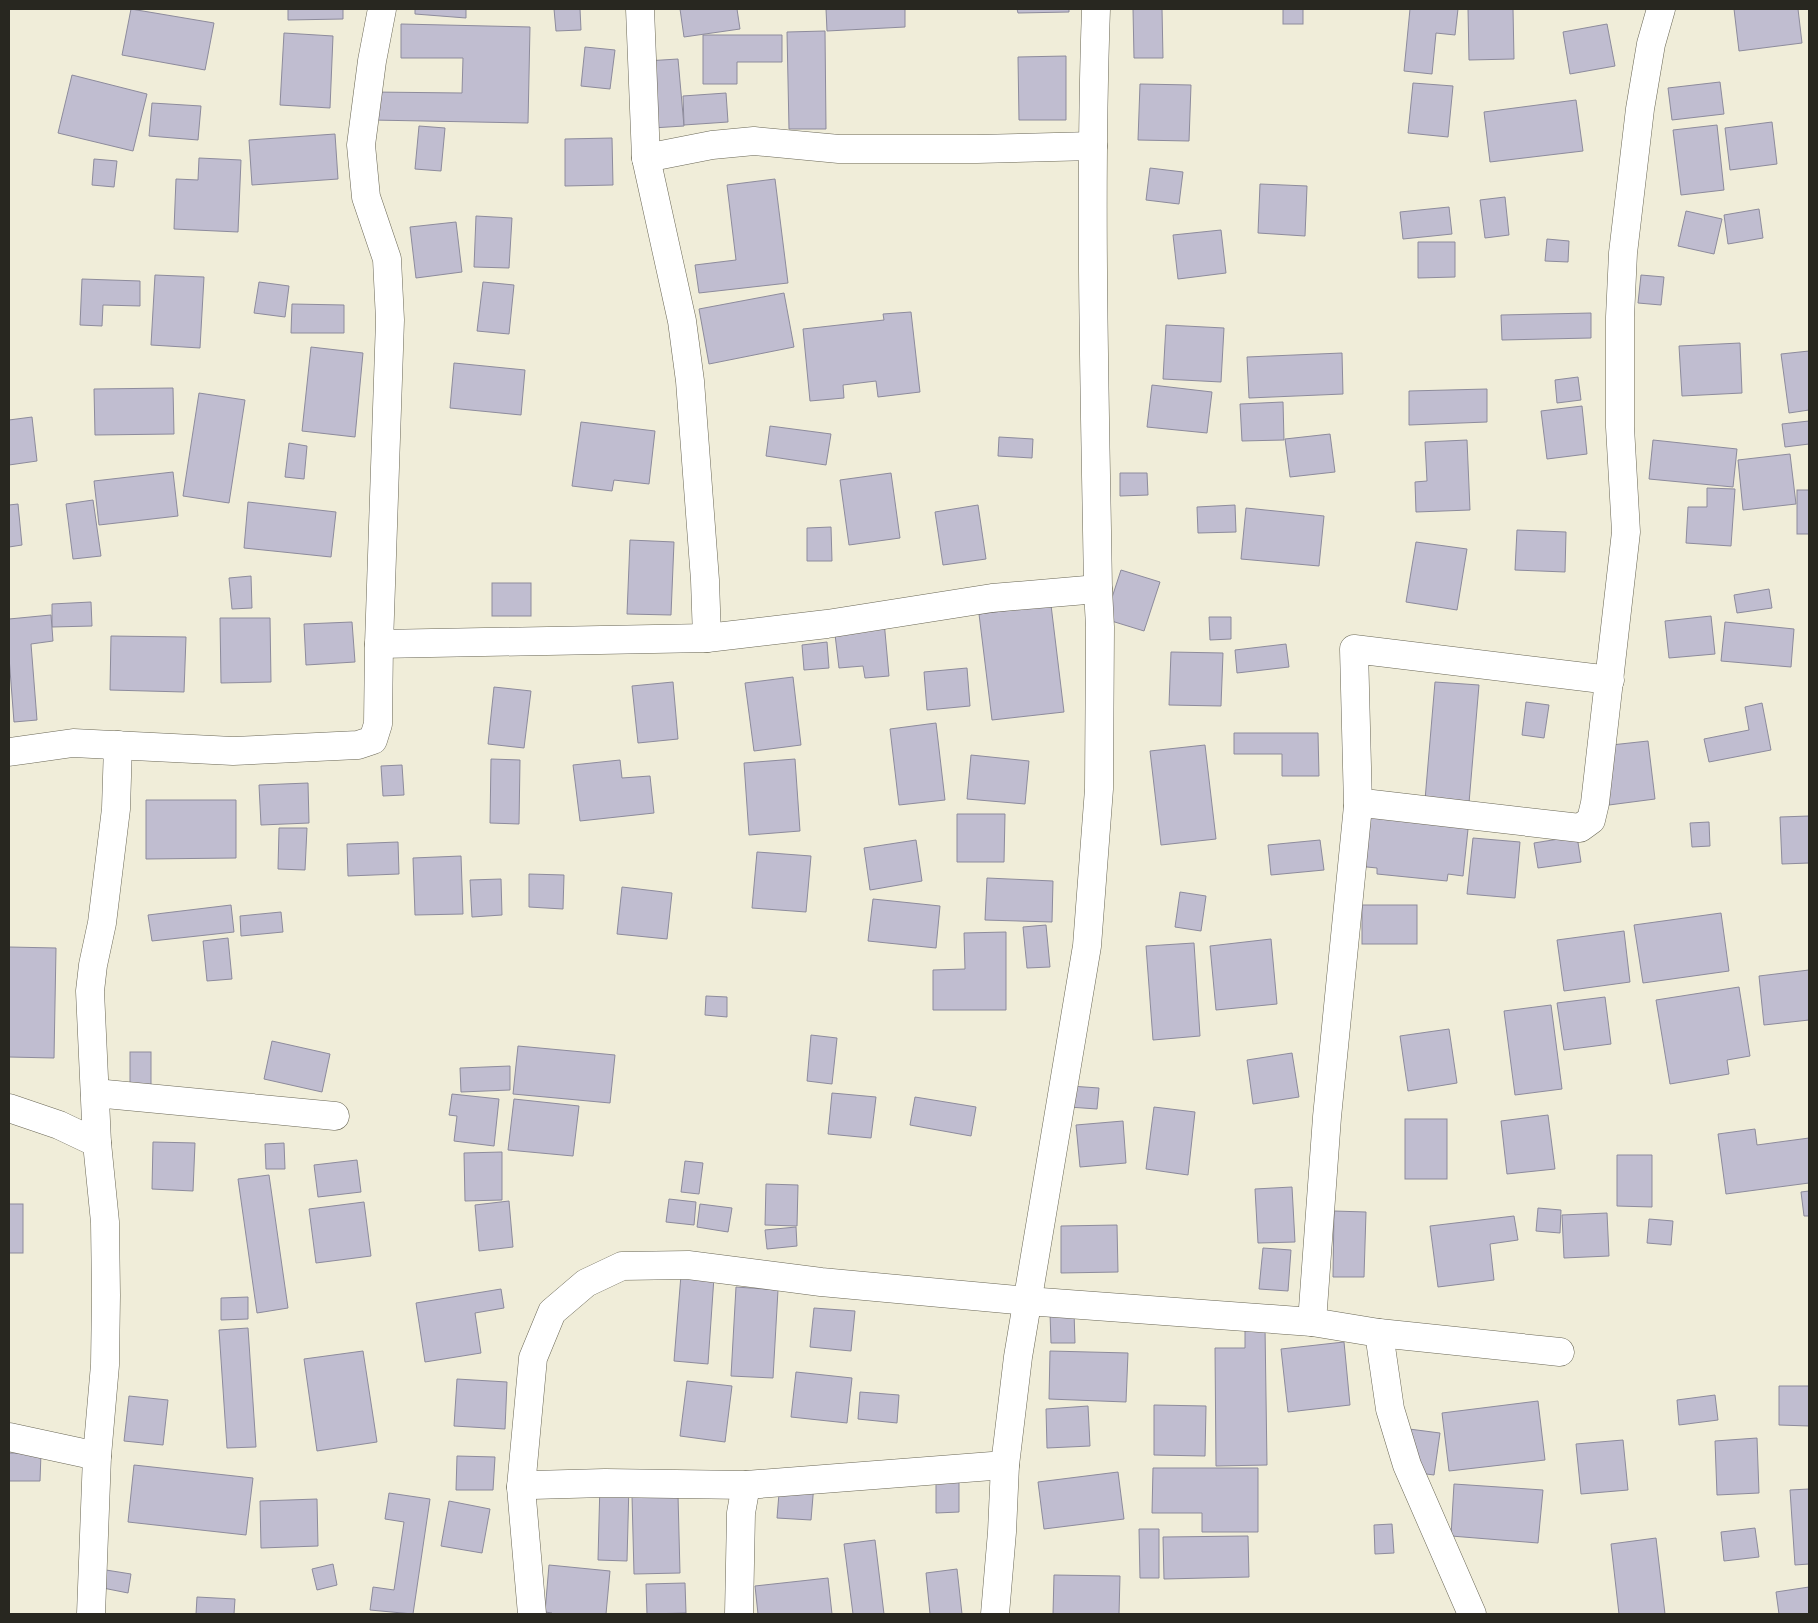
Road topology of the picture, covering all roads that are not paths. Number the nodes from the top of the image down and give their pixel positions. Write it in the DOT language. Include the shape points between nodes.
graph roads {
  1 [pos="382,9"];
  2 [pos="640,9"];
  3 [pos="1096,9"];
  4 [pos="1661,9"];
  5 [pos="1093,146"];
  6 [pos="646,158"];
  7 [pos="1098,589"];
  8 [pos="707,638"];
  9 [pos="379,644"];
  10 [pos="1610,680"];
  11 [pos="118,746"];
  12 [pos="9,752"];
  13 [pos="1358,806"];
  14 [pos="95,1093"];
  15 [pos="9,1108"];
  16 [pos="335,1116"];
  17 [pos="97,1143"];
  18 [pos="1027,1301"];
  19 [pos="1312,1322"];
  20 [pos="1379,1332"];
  21 [pos="1560,1352"];
  22 [pos="9,1437"];
  23 [pos="97,1456"];
  24 [pos="1005,1465"];
  25 [pos="746,1485"];
  26 [pos="521,1487"];
  27 [pos="91,1614"];
  28 [pos="532,1614"];
  29 [pos="739,1614"];
  30 [pos="995,1614"];
  31 [pos="1472,1614"];
  1 -- 9 [label="street" via="361,145 366,198 387,259 390,320"];
  2 -- 6 [label="street"];
  3 -- 5 [label="street"];
  4 -- 10 [label="street" via="1651,44 1640,109 1623,253 1620,427 1626,532"];
  5 -- 6 [label="street" via="839,149 754,141"];
  5 -- 7 [label="street"];
  6 -- 8 [label="street" via="682,321 690,381"];
  7 -- 8 [label="street" via="992,598 827,624"];
  7 -- 18 [label="street" via="1099,789 1088,946"];
  8 -- 9 [label="street"];
  9 -- 11 [label="street" via="378,724 373,740 358,744 232,751"];
  10 -- 13 [label="street" via="1595,803 1591,820 1580,828 1372,804"];
  10 -- 13 [label="street" via="1354,650"];
  11 -- 12 [label="street" via="73,743"];
  11 -- 14 [label="street" via="116,809 90,991"];
  13 -- 19 [label="street" via="1327,1117"];
  14 -- 16 [label="street"];
  14 -- 17 [label="street"];
  15 -- 17 [label="street" via="59,1125"];
  17 -- 23 [label="street" via="105,1222 106,1295 105,1365"];
  18 -- 19 [label="street"];
  18 -- 24 [label="street"];
  18 -- 26 [label="street" via="821,1282 688,1265 622,1266 586,1283 552,1312 533,1358"];
  19 -- 20 [label="street"];
  20 -- 21 [label="street"];
  20 -- 31 [label="street" via="1390,1409 1407,1465"];
  22 -- 23 [label="street"];
  23 -- 27 [label="street"];
  24 -- 25 [label="street"];
  24 -- 30 [label="street"];
  25 -- 26 [label="street" via="605,1483"];
  25 -- 29 [label="street" via="741,1513"];
  26 -- 28 [label="street"];
}
